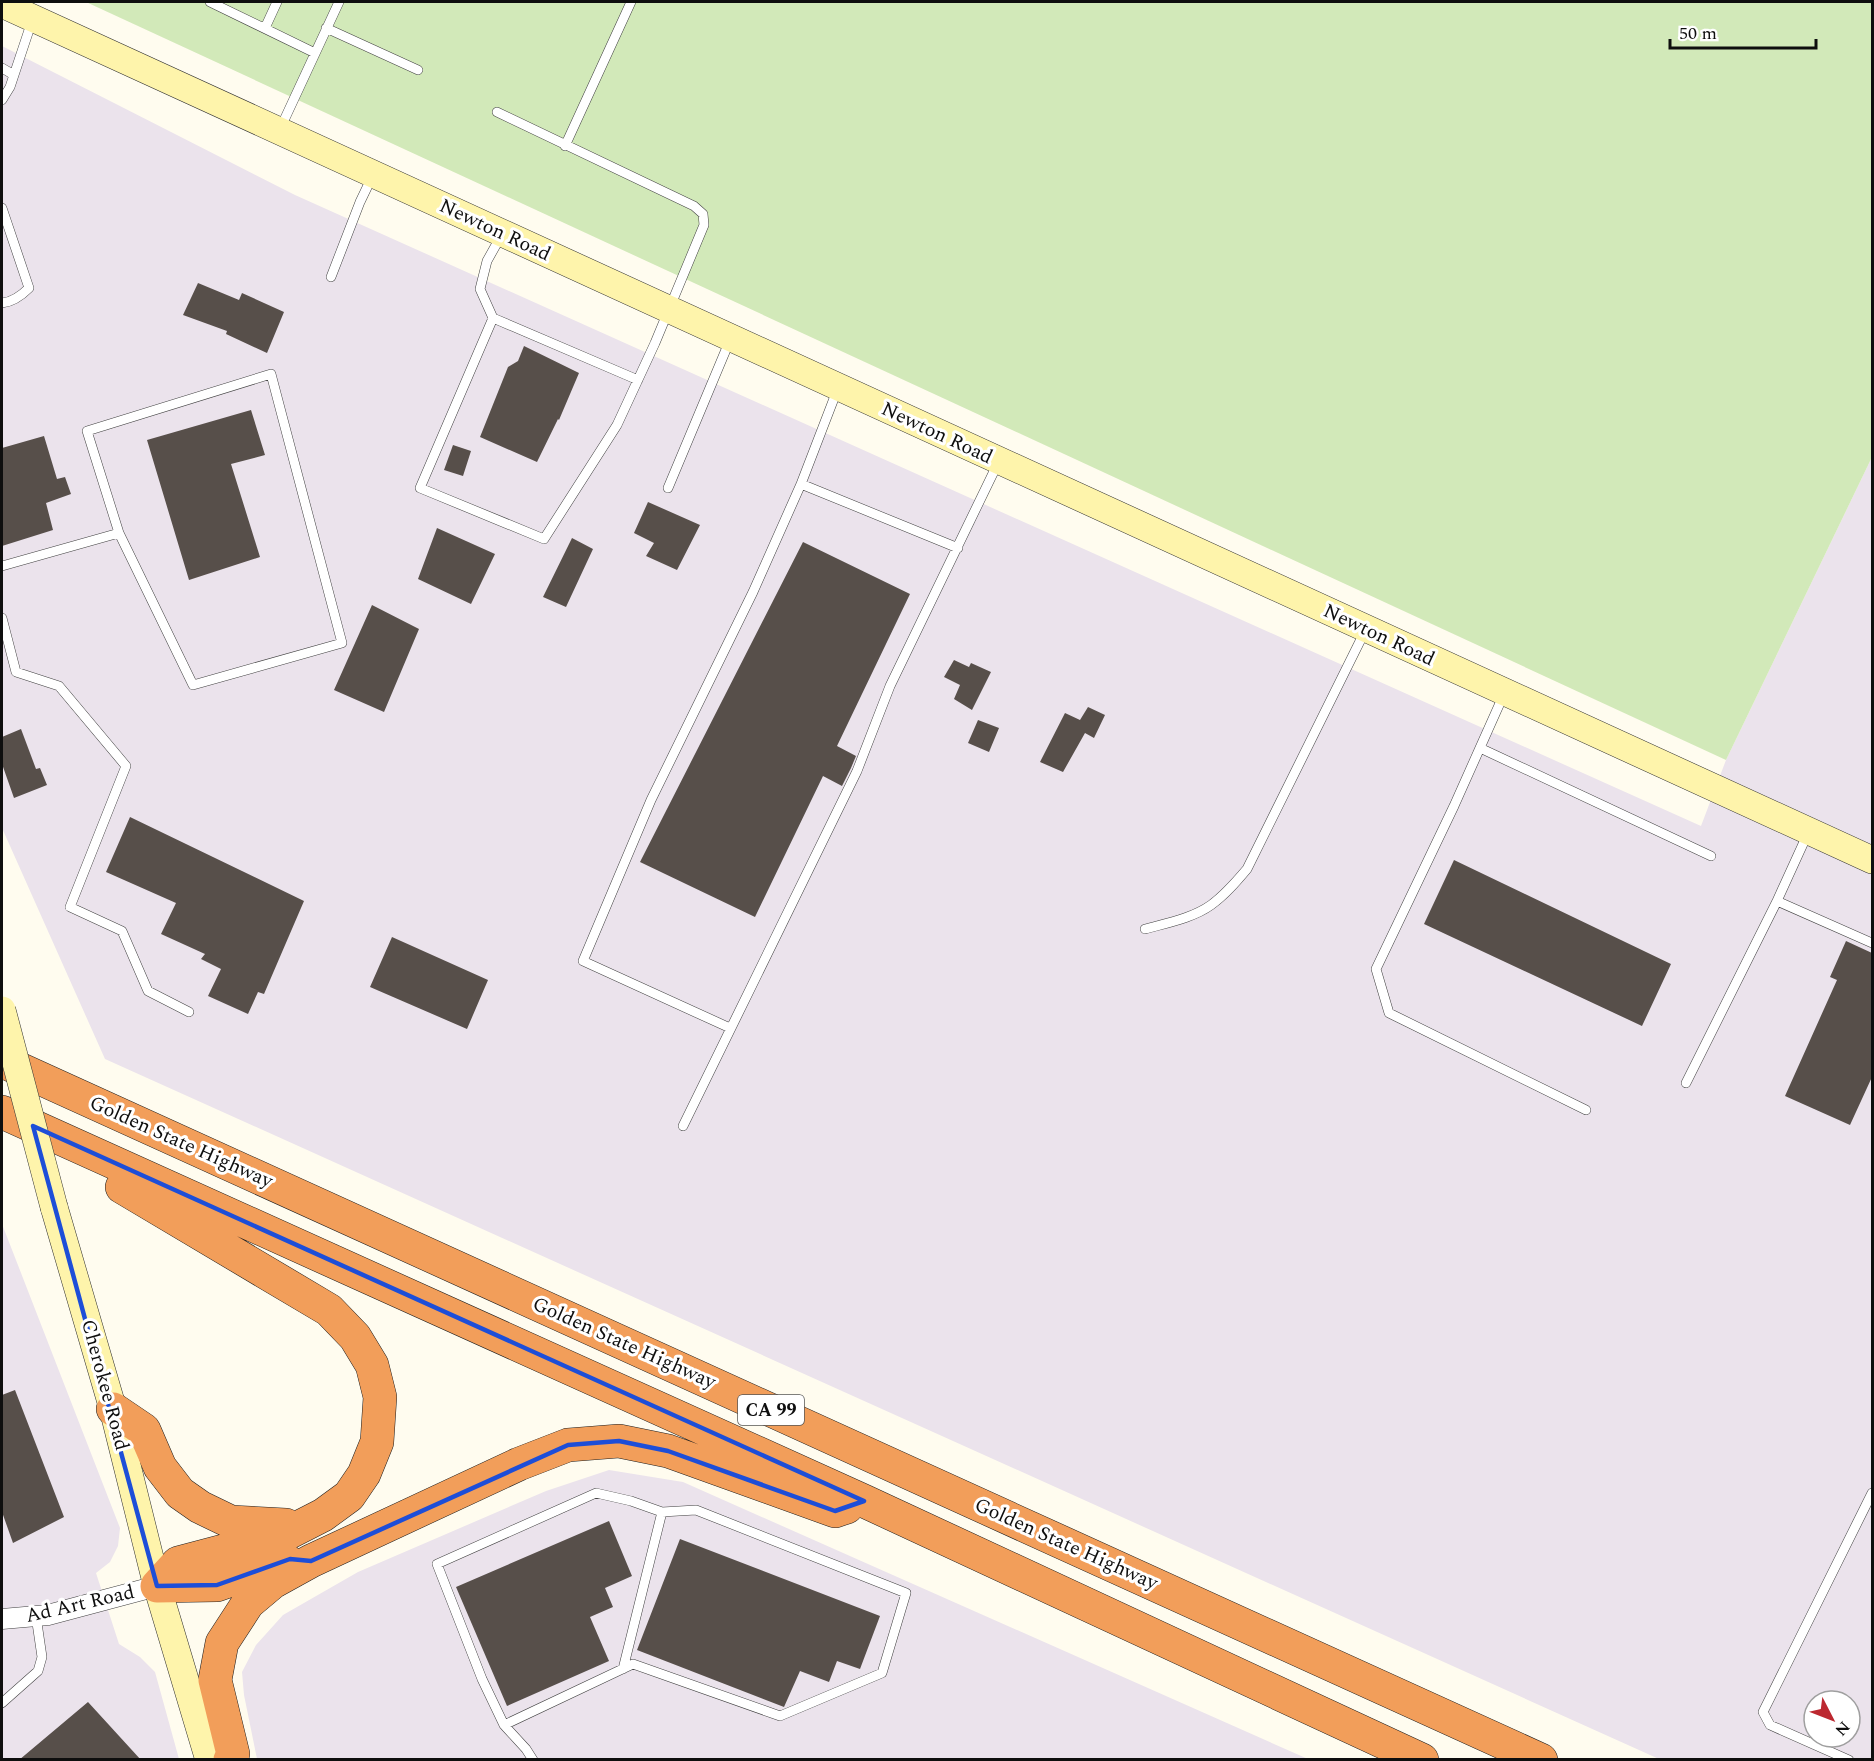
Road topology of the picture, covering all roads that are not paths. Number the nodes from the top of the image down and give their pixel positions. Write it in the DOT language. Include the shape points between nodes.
graph roads {
  1 [pos="213,2"];
  2 [pos="277,2"];
  3 [pos="339,2"];
  4 [pos="631,2"];
  5 [pos="2,4"];
  6 [pos="33,19"];
  7 [pos="264,28"];
  8 [pos="326,28"];
  9 [pos="315,53"];
  10 [pos="2,68"];
  11 [pos="418,70"];
  12 [pos="14,75"];
  13 [pos="2,100"];
  14 [pos="497,112"];
  15 [pos="279,131"];
  16 [pos="566,146"];
  17 [pos="373,175"];
  18 [pos="2,208"];
  19 [pos="502,233"];
  20 [pos="331,277"];
  21 [pos="2,303"];
  22 [pos="669,310"];
  23 [pos="493,318"];
  24 [pos="731,338"];
  25 [pos="638,380"];
  26 [pos="838,387"];
  27 [pos="999,461"];
  28 [pos="801,484"];
  29 [pos="668,488"];
  30 [pos="119,533"];
  31 [pos="958,548"];
  32 [pos="2,566"];
  33 [pos="2,618"];
  34 [pos="1366,629"];
  35 [pos="1506,692"];
  36 [pos="1480,748"];
  37 [pos="1809,831"];
  38 [pos="1711,856"];
  39 [pos="1872,860"];
  40 [pos="1778,901"];
  41 [pos="1146,929"];
  42 [pos="1872,943"];
  43 [pos="2,1010"];
  44 [pos="189,1012"];
  45 [pos="730,1028"];
  46 [pos="6,1061"];
  47 [pos="1686,1083"];
  48 [pos="1586,1110"];
  49 [pos="2,1112"];
  50 [pos="683,1126"];
  51 [pos="82,1149"];
  52 [pos="112,1409"];
  53 [pos="1872,1493"];
  54 [pos="864,1501"];
  55 [pos="662,1512"];
  56 [pos="302,1525"];
  57 [pos="311,1561"];
  58 [pos="157,1586"];
  59 [pos="36,1616"];
  60 [pos="2,1619"];
  61 [pos="623,1669"];
  62 [pos="2,1703"];
  63 [pos="504,1725"];
  64 [pos="209,1760"];
  65 [pos="230,1760"];
  66 [pos="533,1760"];
  67 [pos="1422,1760"];
  68 [pos="1540,1760"];
  69 [pos="1849,1760"];
  1 -- 7 [label="lane"];
  2 -- 7 [label="lane"];
  3 -- 8 [label="lane"];
  4 -- 16 [label="lane"];
  5 -- 6 [label="street, Newton Road"];
  6 -- 12 [label="lane"];
  6 -- 15 [label="street, Newton Road"];
  7 -- 9 [label="lane"];
  8 -- 9 [label="lane"];
  8 -- 11 [label="lane"];
  9 -- 15 [label="lane"];
  10 -- 12 [label="lane"];
  12 -- 13 [label="lane"];
  14 -- 16 [label="lane"];
  15 -- 17 [label="street, Newton Road"];
  16 -- 22 [label="lane" via="694,206 703,214 704,225"];
  17 -- 19 [label="street, Newton Road"];
  17 -- 20 [label="lane"];
  18 -- 21 [label="lane" via="28,288 22,296"];
  19 -- 22 [label="street, Newton Road"];
  19 -- 23 [label="lane" via="487,261 480,289"];
  22 -- 24 [label="street, Newton Road"];
  22 -- 25 [label="lane"];
  23 -- 25 [label="lane"];
  23 -- 25 [label="lane" via="420,488 544,539 617,425"];
  24 -- 26 [label="street, Newton Road"];
  24 -- 29 [label="lane"];
  26 -- 27 [label="street, Newton Road"];
  26 -- 28 [label="lane"];
  27 -- 31 [label="lane"];
  27 -- 34 [label="street, Newton Road"];
  28 -- 31 [label="lane"];
  28 -- 45 [label="lane" via="651,800 583,961"];
  30 -- 30 [label="lane" via="193,685 342,643 271,374 87,431"];
  30 -- 32 [label="lane"];
  31 -- 45 [label="lane" via="890,686 857,771"];
  33 -- 44 [label="lane" via="16,672 59,686 126,766 70,907 122,932 148,991"];
  34 -- 35 [label="street, Newton Road"];
  34 -- 41 [label="lane" via="1247,869 1210,907"];
  35 -- 36 [label="lane"];
  35 -- 37 [label="street, Newton Road"];
  36 -- 38 [label="lane"];
  36 -- 48 [label="lane" via="1376,969 1389,1013"];
  37 -- 39 [label="street, Newton Road"];
  37 -- 40 [label="lane"];
  40 -- 42 [label="lane"];
  40 -- 47 [label="lane"];
  43 -- 52 [label="street, Cherokee Road, bridge"];
  45 -- 50 [label="lane"];
  46 -- 68 [label="highway, Golden State Highway / CA 99"];
  49 -- 51 [label="highway, CA 99"];
  51 -- 54 [label="highway, CA 99"];
  51 -- 56 [label="highway" via="114,1182 329,1310 355,1337 372,1365 380,1397 377,1442 364,1474 349,1496"];
  52 -- 56 [label="highway" via="144,1430 160,1467 180,1493 200,1507 231,1522"];
  52 -- 58 [label="street, Cherokee Road"];
  53 -- 69 [label="lane" via="1763,1712 1770,1725"];
  54 -- 57 [label="highway" via="835,1511 668,1451 620,1441 568,1445"];
  54 -- 67 [label="highway, CA 99"];
  55 -- 61 [label="lane"];
  55 -- 61 [label="lane" via="696,1510 906,1593 882,1673 780,1716 633,1664"];
  55 -- 63 [label="lane" via="596,1492 437,1564"];
  56 -- 58 [label="highway" via="284,1535 178,1563"];
  57 -- 58 [label="highway" via="290,1559 217,1585"];
  57 -- 65 [label="highway" via="273,1582 248,1603 222,1642 215,1680 233,1754"];
  58 -- 59 [label="street, Ad Art Road"];
  58 -- 64 [label="street, Cherokee Road"];
  59 -- 60 [label="street, Ad Art Road"];
  59 -- 62 [label="lane" via="42,1657 38,1671"];
  61 -- 63 [label="lane"];
  63 -- 66 [label="lane"];
}
